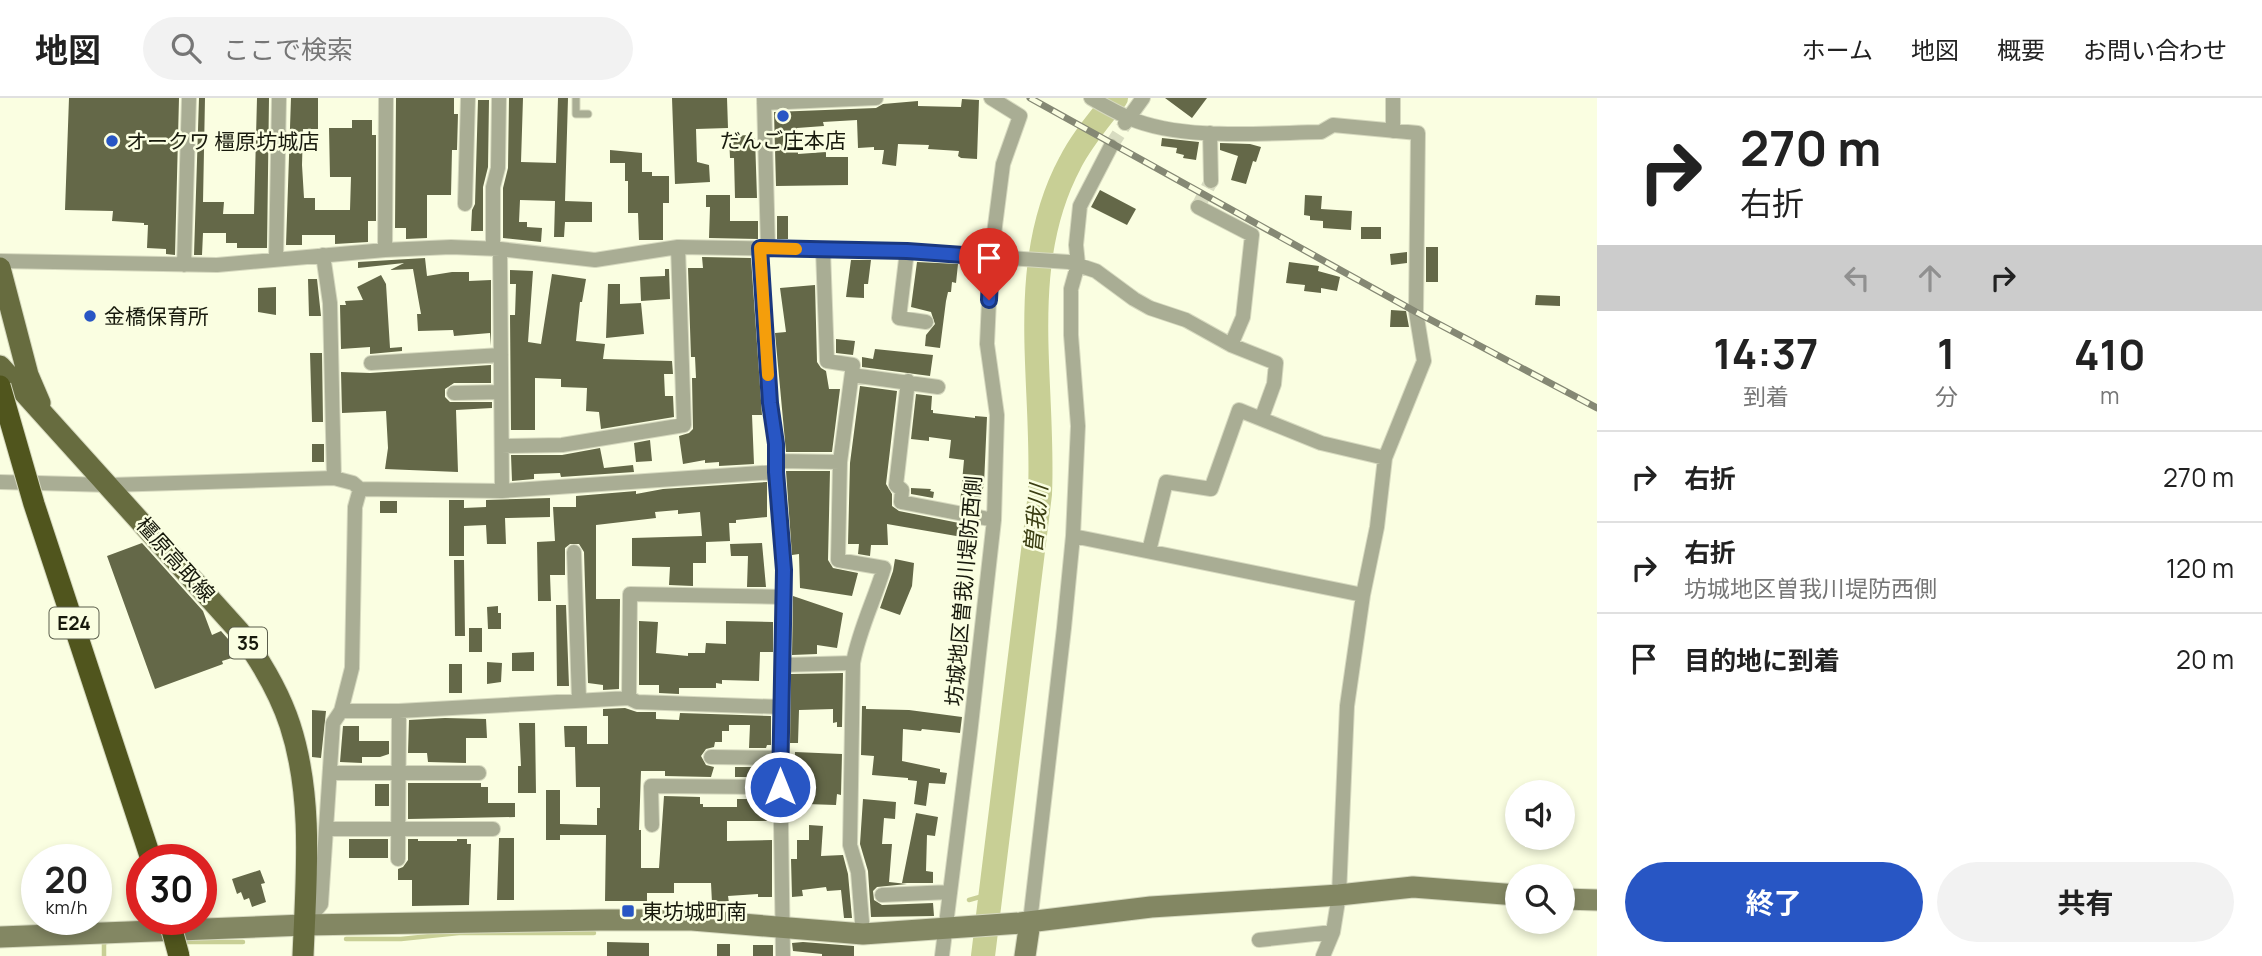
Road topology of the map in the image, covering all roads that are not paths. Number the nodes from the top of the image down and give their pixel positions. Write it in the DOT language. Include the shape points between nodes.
graph roads {
  1 [pos="189,98"];
  2 [pos="279,98"];
  3 [pos="387,98"];
  4 [pos="468,98"];
  5 [pos="499,98"];
  6 [pos="576,98"];
  7 [pos="876,98"];
  8 [pos="991,98"];
  9 [pos="1090,98"];
  10 [pos="1143,98"];
  11 [pos="1393,98"];
  12 [pos="764,100"];
  13 [pos="588,114"];
  14 [pos="1125,118"];
  15 [pos="1393,131"];
  16 [pos="1210,133"];
  17 [pos="1111,146"];
  18 [pos="1211,181"];
  19 [pos="465,204"];
  20 [pos="1198,207"];
  21 [pos="678,247"];
  22 [pos="764,248"];
  23 [pos="497,249"];
  24 [pos="385,250"];
  25 [pos="823,250"];
  26 [pos="907,251"];
  27 [pos="323,255"];
  28 [pos="994,257"];
  29 [pos="276,260"];
  30 [pos="0,261"];
  31 [pos="1074,263"];
  32 [pos="184,265"];
  33 [pos="0,268"];
  34 [pos="926,322"];
  35 [pos="1231,345"];
  36 [pos="501,355"];
  37 [pos="370,363"];
  38 [pos="0,366"];
  39 [pos="852,375"];
  40 [pos="908,382"];
  41 [pos="0,386"];
  42 [pos="939,387"];
  43 [pos="501,392"];
  44 [pos="454,393"];
  45 [pos="1262,417"];
  46 [pos="51,424"];
  47 [pos="502,446"];
  48 [pos="1385,458"];
  49 [pos="840,462"];
  50 [pos="776,467"];
  51 [pos="334,478"];
  52 [pos="0,482"];
  53 [pos="110,485"];
  54 [pos="360,489"];
  55 [pos="502,491"];
  56 [pos="994,520"];
  57 [pos="1073,536"];
  58 [pos="574,551"];
  59 [pos="1149,551"];
  60 [pos="1363,594"];
  61 [pos="784,597"];
  62 [pos="853,663"];
  63 [pos="783,665"];
  64 [pos="629,698"];
  65 [pos="579,699"];
  66 [pos="780,707"];
  67 [pos="341,711"];
  68 [pos="399,711"];
  69 [pos="712,758"];
  70 [pos="780,758"];
  71 [pos="331,773"];
  72 [pos="398,773"];
  73 [pos="479,773"];
  74 [pos="780,787"];
  75 [pos="652,825"];
  76 [pos="327,829"];
  77 [pos="398,829"];
  78 [pos="493,829"];
  79 [pos="146,844"];
  80 [pos="398,859"];
  81 [pos="950,892"];
  82 [pos="1505,894"];
  83 [pos="882,895"];
  84 [pos="1339,895"];
  85 [pos="1575,899"];
  86 [pos="1597,900"];
  87 [pos="1025,923"];
  88 [pos="304,925"];
  89 [pos="783,927"];
  90 [pos="949,929"];
  91 [pos="1334,932"];
  92 [pos="863,934"];
  93 [pos="173,935"];
  94 [pos="0,937"];
  95 [pos="1259,940"];
  96 [pos="179,956"];
  97 [pos="303,956"];
  98 [pos="783,956"];
  99 [pos="942,956"];
  100 [pos="1025,956"];
  101 [pos="1323,956"];
  1 -- 32 [label="street"];
  2 -- 29 [label="street"];
  3 -- 24 [label="street"];
  4 -- 19 [label="street"];
  5 -- 23 [label="street" via="498,168 493,187"];
  6 -- 13 [label="lane" via="576,114"];
  7 -- 12 [label="street"];
  8 -- 28 [label="street, 坊城地区曽我川堤防西側" via="1020,116 1003,164"];
  9 -- 14 [label="street"];
  10 -- 14 [label="street"];
  11 -- 15 [label="street"];
  12 -- 22 [label="street"];
  14 -- 16 [label="street"];
  15 -- 16 [label="street" via="1333,125 1321,132"];
  15 -- 48 [label="street" via="1418,133 1416,312 1424,361"];
  16 -- 18 [label="street"];
  17 -- 31 [label="street" via="1080,206"];
  20 -- 35 [label="street" via="1252,235 1243,317"];
  21 -- 22 [label="street"];
  21 -- 23 [label="street" via="595,260"];
  21 -- 47 [label="street" via="684,425 562,445"];
  22 -- 25 [label="street"];
  22 -- 50 [label="street"];
  23 -- 24 [label="street"];
  23 -- 36 [label="street"];
  24 -- 27 [label="street"];
  25 -- 26 [label="street"];
  25 -- 39 [label="street" via="827,361 853,365"];
  26 -- 28 [label="street"];
  26 -- 34 [label="street" via="899,318"];
  27 -- 29 [label="street"];
  27 -- 51 [label="street" via="330,303"];
  28 -- 31 [label="street"];
  28 -- 56 [label="street, 坊城地区曽我川堤防西側" via="987,344 997,415"];
  29 -- 32 [label="street"];
  30 -- 32 [label="street"];
  31 -- 35 [label="street" via="1096,271 1150,308 1186,320"];
  31 -- 57 [label="street" via="1071,335 1078,426"];
  33 -- 46 [label="main road, 橿原高取線 / 35" via="28,375"];
  35 -- 45 [label="street" via="1276,363"];
  36 -- 37 [label="street"];
  36 -- 43 [label="street"];
  38 -- 46 [label="main road, 橿原高取線 / 35"];
  39 -- 40 [label="street"];
  39 -- 49 [label="street"];
  40 -- 42 [label="street"];
  40 -- 56 [label="street" via="896,485 902,489 901,502"];
  41 -- 79 [label="highway, E24, bridge"];
  43 -- 44 [label="street"];
  43 -- 47 [label="street"];
  45 -- 48 [label="street" via="1311,439"];
  45 -- 59 [label="street" via="1239,410 1211,489 1166,482"];
  46 -- 53 [label="main road, 橿原高取線 / 35"];
  47 -- 55 [label="street"];
  48 -- 60 [label="street"];
  49 -- 50 [label="street"];
  49 -- 62 [label="street" via="838,560 884,568 857,639"];
  50 -- 55 [label="street"];
  50 -- 61 [label="street"];
  51 -- 53 [label="street"];
  51 -- 54 [label="street"];
  52 -- 53 [label="street"];
  53 -- 88 [label="main road, 橿原高取線 / 35" via="239,631 279,698 297,748 304,788"];
  54 -- 55 [label="street"];
  54 -- 67 [label="street" via="355,507 352,668"];
  56 -- 81 [label="street, 坊城地区曽我川堤防西側"];
  57 -- 59 [label="street"];
  57 -- 87 [label="street"];
  58 -- 65 [label="street"];
  59 -- 60 [label="street"];
  60 -- 84 [label="street" via="1347,706"];
  61 -- 63 [label="street"];
  61 -- 64 [label="street" via="630,594"];
  62 -- 63 [label="street"];
  62 -- 92 [label="street" via="850,845 858,872"];
  63 -- 66 [label="street"];
  64 -- 65 [label="street"];
  64 -- 66 [label="street" via="637,702"];
  65 -- 68 [label="street"];
  66 -- 70 [label="street"];
  67 -- 68 [label="street"];
  67 -- 71 [label="street" via="333,723"];
  68 -- 72 [label="street"];
  69 -- 70 [label="street"];
  70 -- 74 [label="street"];
  71 -- 72 [label="street"];
  71 -- 76 [label="street"];
  72 -- 73 [label="street"];
  72 -- 77 [label="street"];
  74 -- 75 [label="street" via="651,786"];
  74 -- 89 [label="street"];
  76 -- 77 [label="street"];
  76 -- 88 [label="street" via="321,904"];
  77 -- 78 [label="street"];
  77 -- 80 [label="street"];
  81 -- 83 [label="street"];
  81 -- 90 [label="street, 坊城地区曽我川堤防西側"];
  82 -- 84 [label="street" via="1413,887"];
  84 -- 87 [label="street" via="1151,906"];
  84 -- 91 [label="street"];
  85 -- 86 [label="street"];
  87 -- 90 [label="street"];
  87 -- 100 [label="street"];
  88 -- 89 [label="street" via="692,920"];
  88 -- 94 [label="street"];
  88 -- 97 [label="main road, 橿原高取線 / 35"];
  89 -- 92 [label="street"];
  89 -- 98 [label="street"];
  90 -- 92 [label="street"];
  90 -- 99 [label="street, 坊城地区曽我川堤防西側"];
  91 -- 95 [label="street"];
  91 -- 101 [label="street"];
  93 -- 96 [label="highway, bridge"];
}
